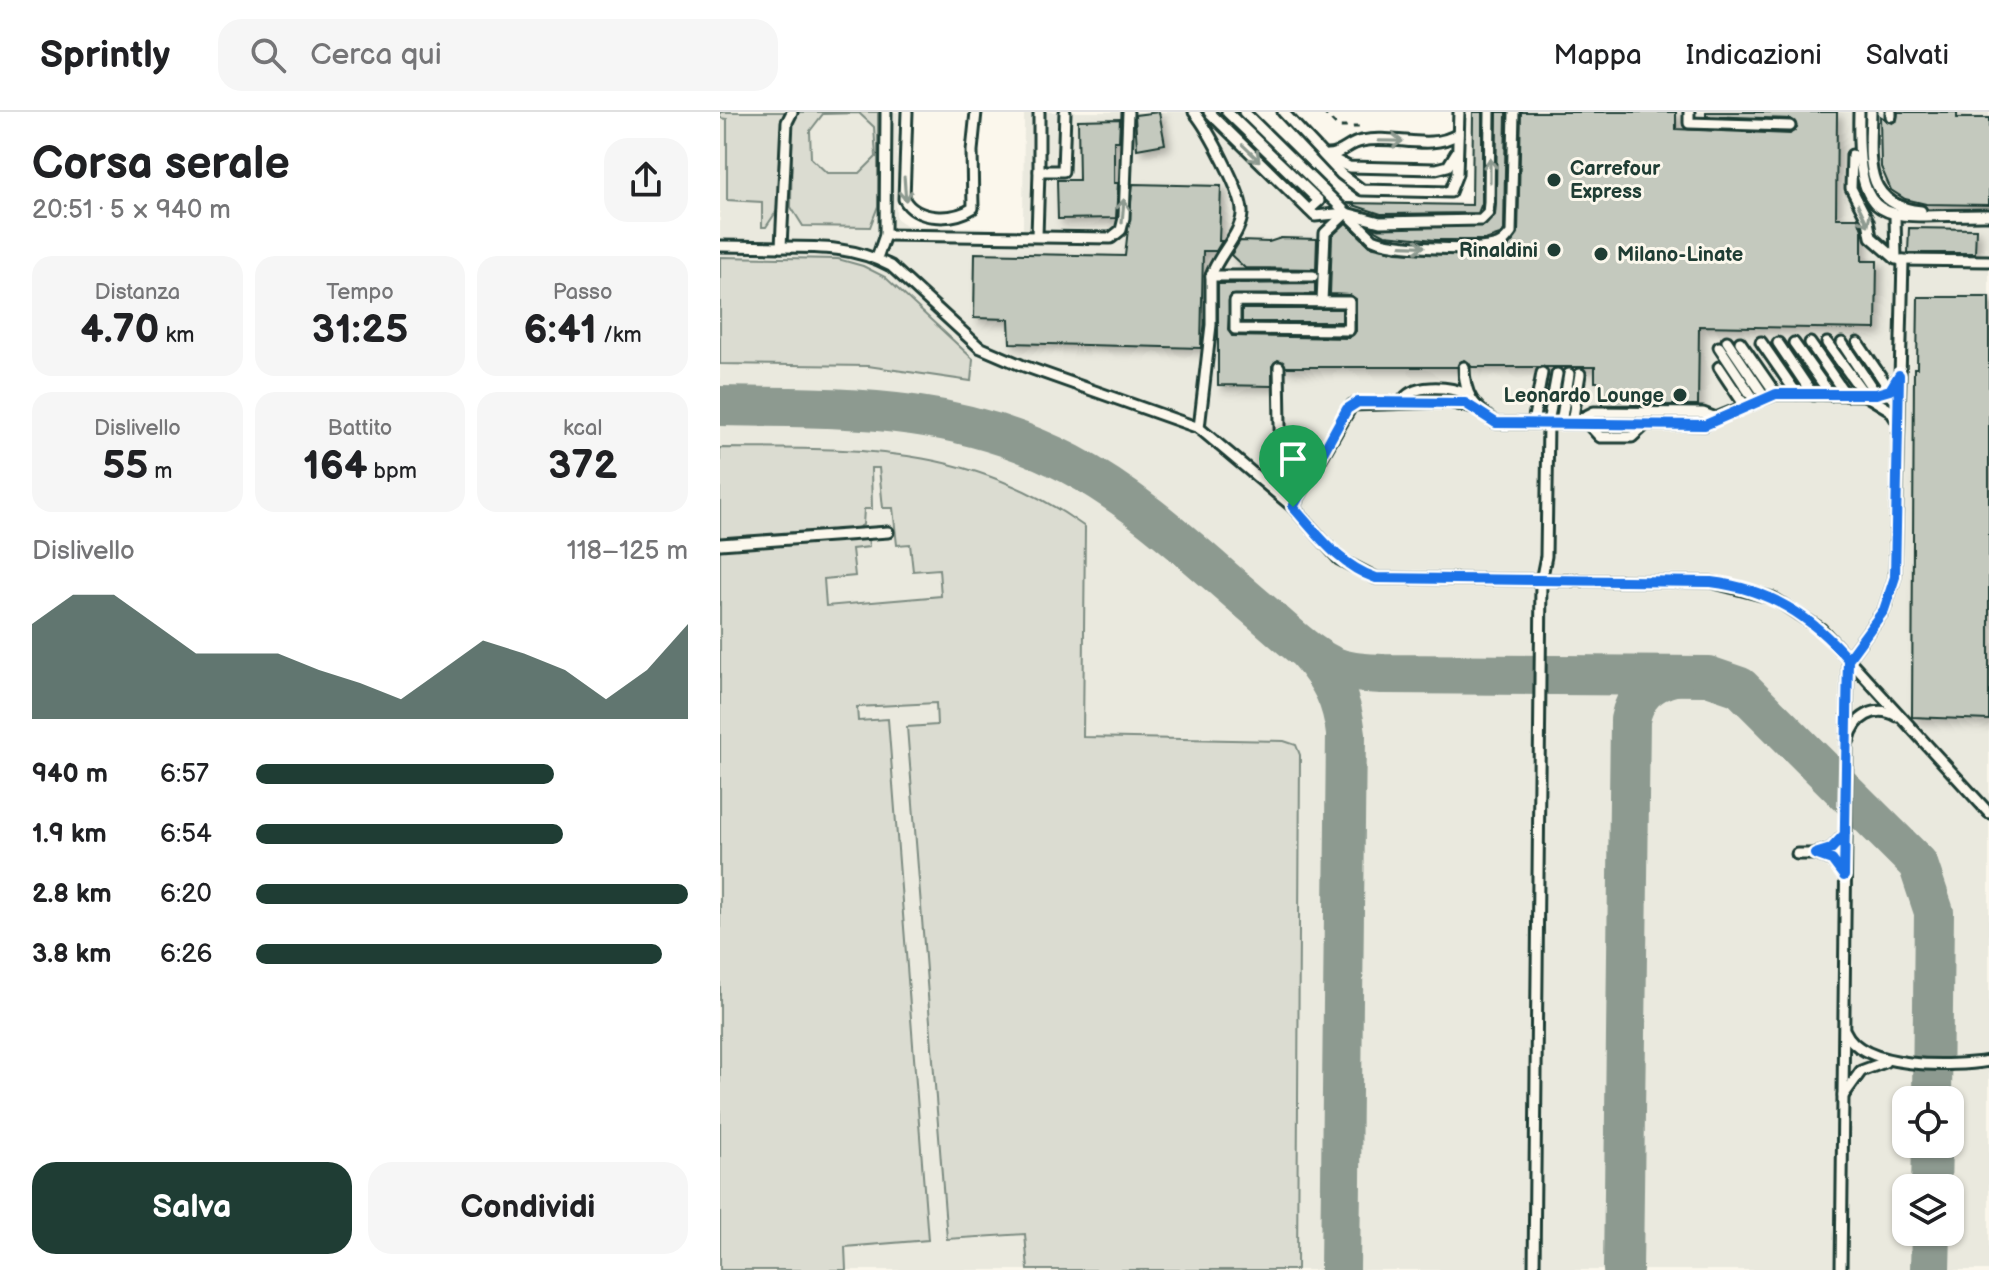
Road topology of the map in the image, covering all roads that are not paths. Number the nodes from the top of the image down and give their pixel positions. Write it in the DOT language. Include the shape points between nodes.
graph roads {
  1 [pos="792,112"];
  2 [pos="886,112"];
  3 [pos="907,112"];
  4 [pos="976,112"];
  5 [pos="1039,112"];
  6 [pos="1065,112"];
  7 [pos="1128,112"];
  8 [pos="1194,112"];
  9 [pos="1209,112"];
  10 [pos="1227,112"];
  11 [pos="1244,112"];
  12 [pos="1283,112"];
  13 [pos="1459,112"];
  14 [pos="1490,112"];
  15 [pos="1514,112"];
  16 [pos="1689,112"];
  17 [pos="1856,112"];
  18 [pos="1871,112"];
  19 [pos="1790,126"];
  20 [pos="1458,134"];
  21 [pos="1458,150"];
  22 [pos="1327,155"];
  23 [pos="1039,171"];
  24 [pos="1309,210"];
  25 [pos="1346,213"];
  26 [pos="1968,215"];
  27 [pos="1989,215"];
  28 [pos="1895,216"];
  29 [pos="885,235"];
  30 [pos="1037,236"];
  31 [pos="720,246"];
  32 [pos="781,247"];
  33 [pos="877,258"];
  34 [pos="1900,260"];
  35 [pos="1989,261"];
  36 [pos="1211,276"];
  37 [pos="1313,276"];
  38 [pos="1322,302"];
  39 [pos="1740,342"];
  40 [pos="1761,342"];
  41 [pos="1778,343"];
  42 [pos="1794,343"];
  43 [pos="1810,343"];
  44 [pos="1827,343"];
  45 [pos="1842,343"];
  46 [pos="1858,343"];
  47 [pos="1723,344"];
  48 [pos="1279,367"];
  49 [pos="1464,367"];
  50 [pos="1719,367"];
  51 [pos="1542,373"];
  52 [pos="1557,374"];
  53 [pos="1569,374"];
  54 [pos="1580,374"];
  55 [pos="1899,375"];
  56 [pos="1890,390"];
  57 [pos="1466,394"];
  58 [pos="1797,394"];
  59 [pos="1876,394"];
  60 [pos="1813,395"];
  61 [pos="1831,395"];
  62 [pos="1846,395"];
  63 [pos="1865,395"];
  64 [pos="1766,397"];
  65 [pos="1402,402"];
  66 [pos="1745,406"];
  67 [pos="1477,409"];
  68 [pos="1716,418"];
  69 [pos="1533,423"];
  70 [pos="1548,423"];
  71 [pos="1566,423"];
  72 [pos="1898,425"];
  73 [pos="1199,428"];
  74 [pos="1273,489"];
  75 [pos="1293,507"];
  76 [pos="888,532"];
  77 [pos="720,544"];
  78 [pos="1541,581"];
  79 [pos="1848,659"];
  80 [pos="1905,720"];
  81 [pos="1846,755"];
  82 [pos="1989,813"];
  83 [pos="1845,834"];
  84 [pos="1797,854"];
  85 [pos="1815,854"];
  86 [pos="1844,876"];
  87 [pos="1843,1020"];
  88 [pos="1890,1061"];
  89 [pos="1989,1063"];
  90 [pos="1842,1103"];
  91 [pos="1534,1270"];
  92 [pos="1841,1270"];
  1 -- 32 [label="lane" via="787,122"];
  2 -- 29 [label="lane"];
  3 -- 4 [label="lane, one-way" via="904,199 920,215 962,215 973,208"];
  5 -- 23 [label="lane"];
  6 -- 23 [label="lane" via="1063,171"];
  30 -- 7 [label="lane, one-way" via="1111,238 1121,230"];
  8 -- 36 [label="lane" via="1238,193 1243,213"];
  9 -- 24 [label="lane, one-way"];
  10 -- 24 [label="lane" via="1319,201"];
  11 -- 25 [label="lane"];
  12 -- 22 [label="lane"];
  13 -- 20 [label="lane"];
  25 -- 14 [label="lane, one-way" via="1380,222 1481,220 1489,203"];
  25 -- 15 [label="lane, one-way" via="1373,239 1398,246 1504,242 1514,223"];
  16 -- 19 [label="lane" via="1689,123"];
  17 -- 28 [label="lane" via="1858,163 1867,195"];
  17 -- 34 [label="lane, one-way" via="1851,188 1871,237"];
  18 -- 26 [label="lane" via="1873,178 1883,197 1899,208"];
  20 -- 21 [label="lane"];
  22 -- 20 [label="lane, one-way" via="1338,155 1362,140 1442,142"];
  21 -- 22 [label="lane" via="1448,166 1436,169 1349,167"];
  21 -- 22 [label="lane" via="1455,185 1441,194 1362,190"];
  23 -- 30 [label="lane"];
  24 -- 25 [label="lane" via="1315,216"];
  25 -- 38 [label="lane" via="1325,233"];
  26 -- 27 [label="lane"];
  26 -- 28 [label="lane"];
  28 -- 34 [label="lane"];
  29 -- 30 [label="lane"];
  29 -- 33 [label="lane"];
  31 -- 32 [label="lane"];
  32 -- 33 [label="lane" via="837,247"];
  33 -- 73 [label="lane" via="979,347"];
  34 -- 35 [label="lane"];
  34 -- 55 [label="lane"];
  36 -- 37 [label="lane"];
  36 -- 73 [label="lane"];
  38 -- 38 [label="lane" via="1235,301 1235,329 1349,330 1349,302"];
  39 -- 64 [label="lane"];
  40 -- 58 [label="lane"];
  41 -- 60 [label="lane"];
  42 -- 61 [label="lane"];
  43 -- 62 [label="lane"];
  44 -- 63 [label="lane"];
  45 -- 59 [label="lane"];
  46 -- 56 [label="lane"];
  47 -- 64 [label="lane"];
  48 -- 74 [label="lane" via="1281,481"];
  49 -- 57 [label="lane"];
  50 -- 66 [label="lane"];
  51 -- 69 [label="lane"];
  52 -- 70 [label="lane"];
  53 -- 71 [label="lane"];
  54 -- 71 [label="lane"];
  55 -- 56 [label="lane"];
  55 -- 72 [label="lane"];
  56 -- 59 [label="lane"];
  57 -- 65 [label="lane" via="1456,389 1414,389"];
  57 -- 67 [label="lane"];
  58 -- 60 [label="lane"];
  58 -- 64 [label="lane"];
  59 -- 63 [label="lane"];
  60 -- 61 [label="lane"];
  61 -- 62 [label="lane"];
  62 -- 63 [label="lane"];
  63 -- 72 [label="lane" via="1890,410"];
  64 -- 66 [label="lane"];
  65 -- 67 [label="lane" via="1449,402"];
  65 -- 75 [label="lane" via="1358,402 1347,409"];
  66 -- 68 [label="lane"];
  67 -- 69 [label="lane" via="1496,423"];
  68 -- 71 [label="lane" via="1703,413 1594,412"];
  68 -- 71 [label="lane" via="1705,425 1646,424 1632,437 1600,437 1588,424"];
  69 -- 70 [label="lane"];
  70 -- 71 [label="lane"];
  70 -- 78 [label="lane"];
  72 -- 79 [label="lane" via="1895,577 1884,610"];
  73 -- 74 [label="lane"];
  74 -- 75 [label="lane"];
  75 -- 78 [label="lane" via="1339,559 1376,578"];
  76 -- 77 [label="lane"];
  78 -- 79 [label="lane" via="1733,585 1798,611"];
  78 -- 91 [label="lane"];
  79 -- 80 [label="lane"];
  79 -- 81 [label="lane"];
  80 -- 81 [label="lane" via="1892,713 1864,715 1850,734"];
  80 -- 82 [label="lane"];
  81 -- 83 [label="lane"];
  83 -- 85 [label="lane" via="1831,849"];
  83 -- 86 [label="lane"];
  84 -- 85 [label="lane"];
  85 -- 86 [label="lane" via="1832,860"];
  86 -- 87 [label="lane"];
  87 -- 88 [label="lane" via="1845,1035 1855,1046 1875,1059"];
  87 -- 90 [label="lane"];
  88 -- 89 [label="lane"];
  88 -- 90 [label="lane" via="1861,1071 1845,1090"];
  90 -- 92 [label="lane"];
}
